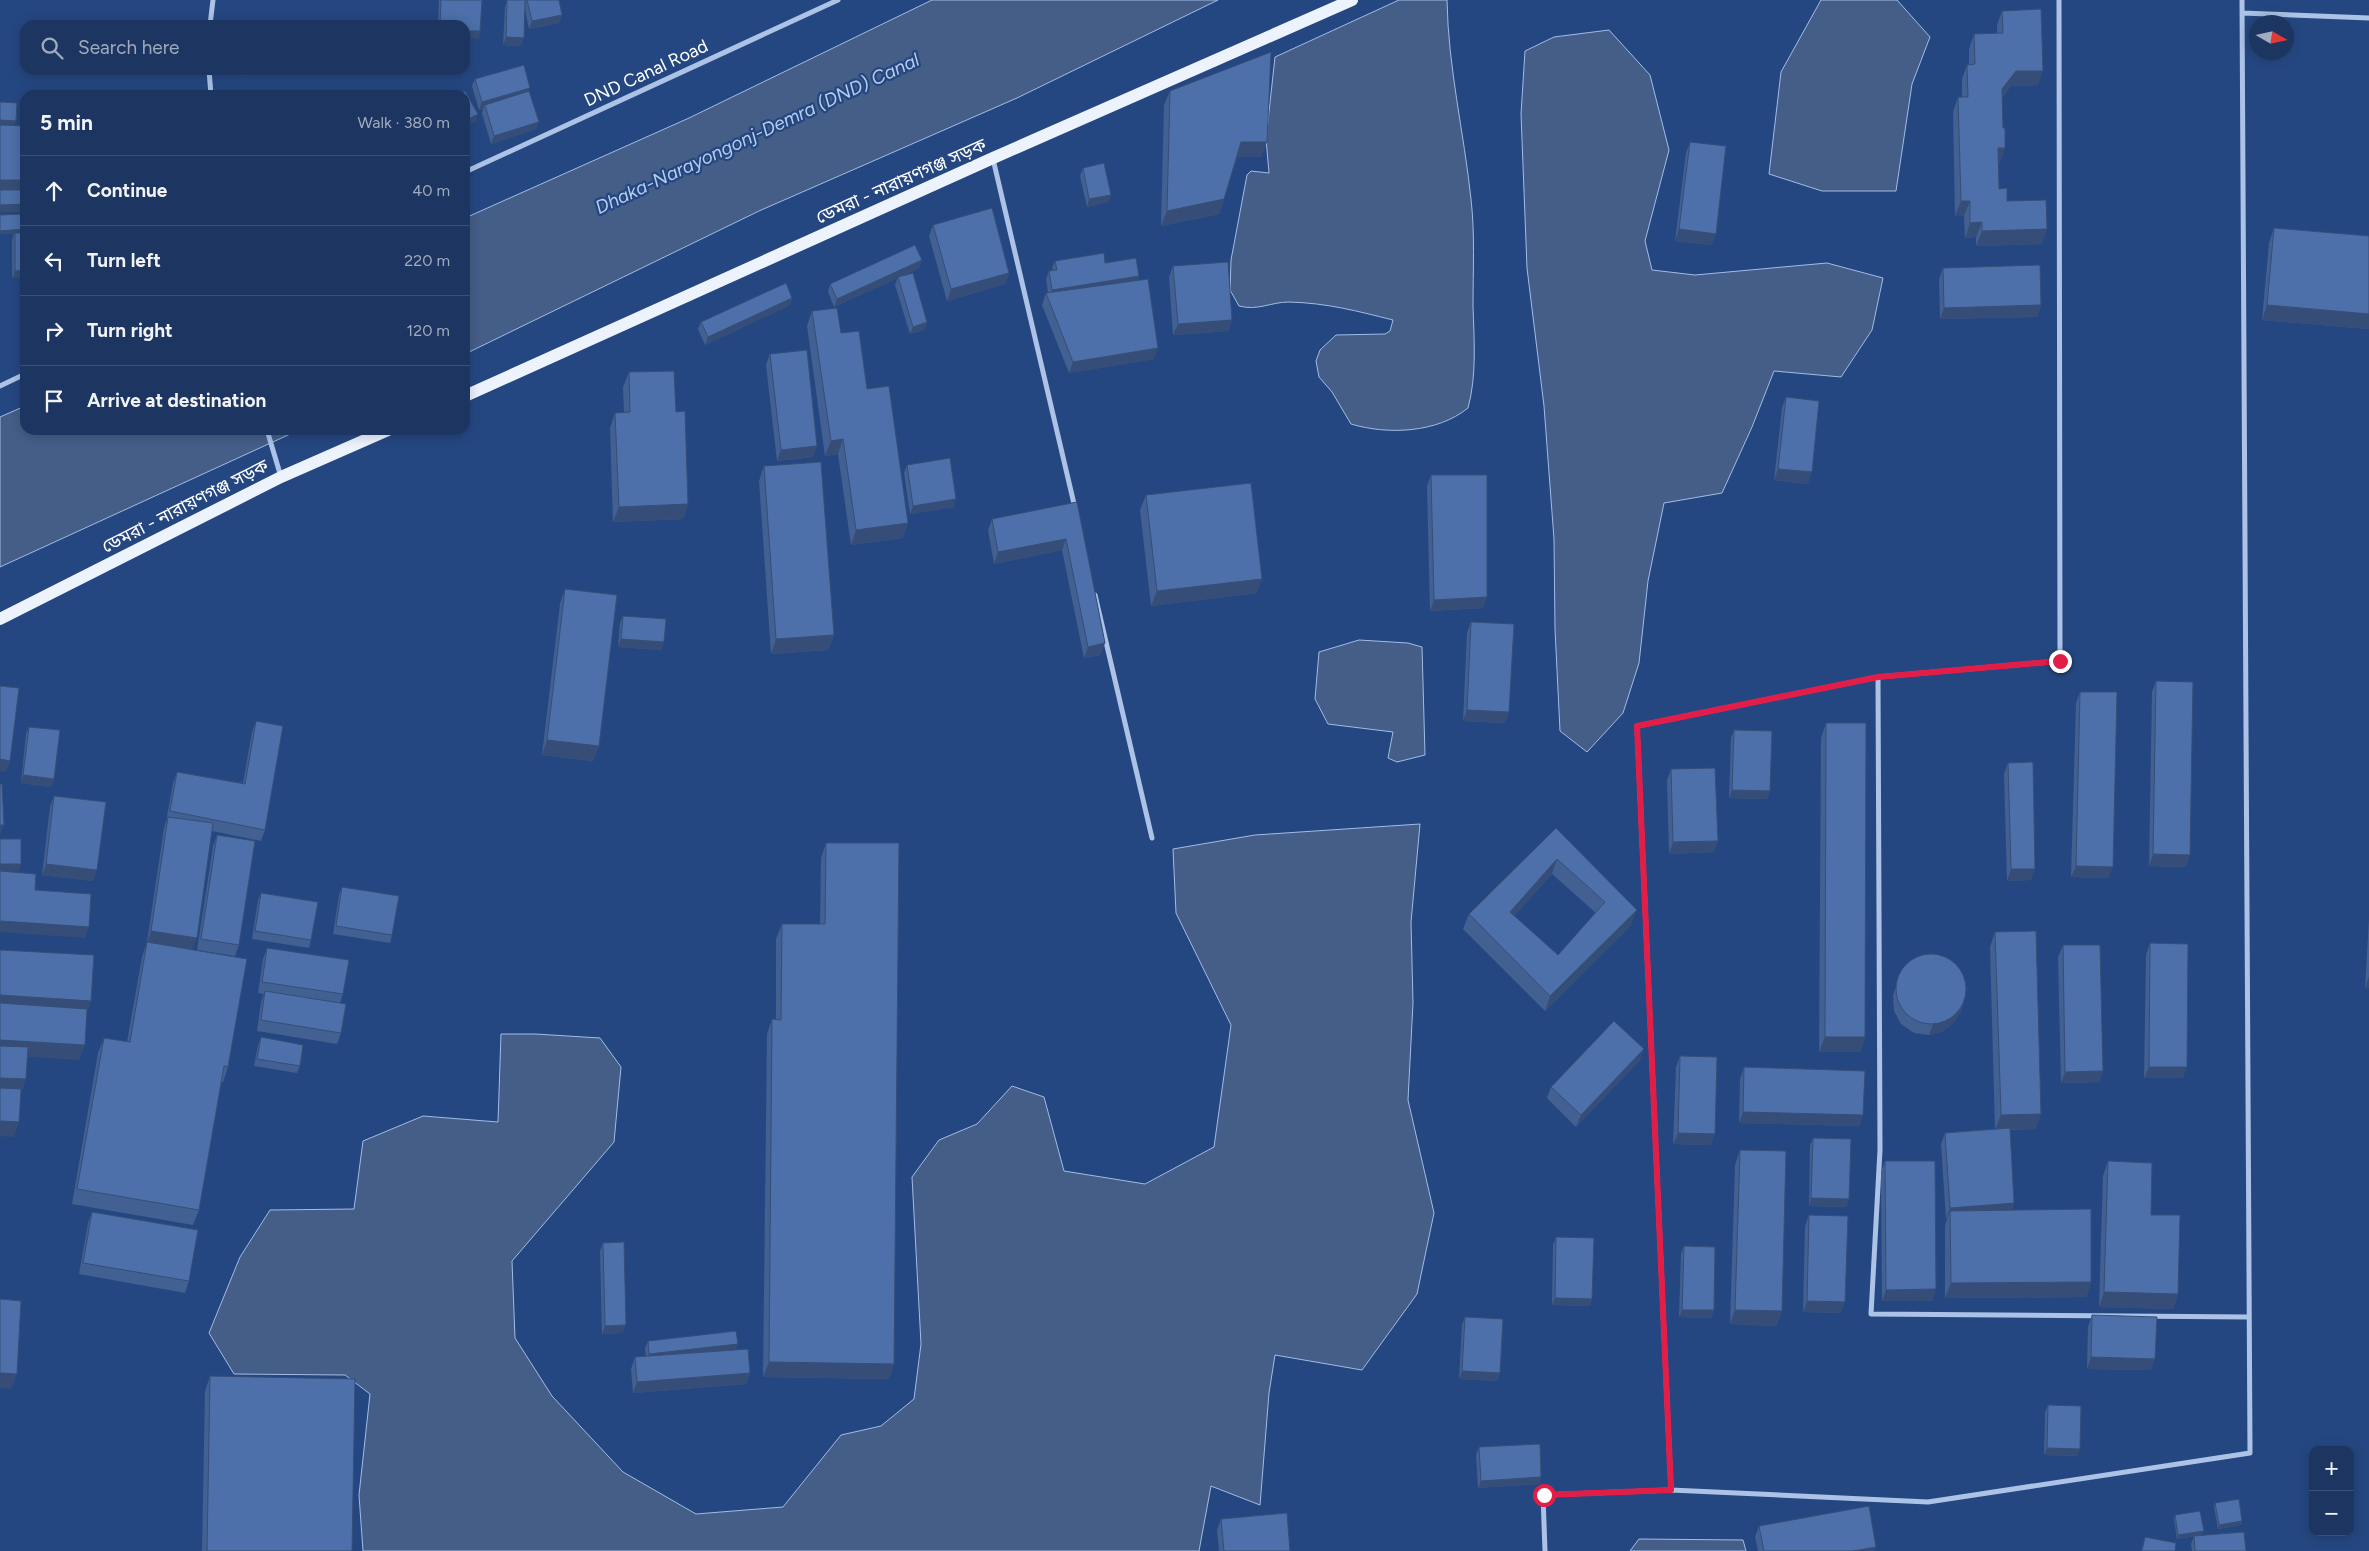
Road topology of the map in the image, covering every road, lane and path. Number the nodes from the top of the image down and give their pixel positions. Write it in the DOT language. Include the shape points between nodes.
graph roads {
  1 [pos="212,0"];
  2 [pos="838,0"];
  3 [pos="1352,0"];
  4 [pos="2059,0"];
  5 [pos="2242,0"];
  6 [pos="2242,13"];
  7 [pos="2369,18"];
  8 [pos="210,20"];
  9 [pos="209,75"];
  10 [pos="211,90"];
  11 [pos="993,158"];
  12 [pos="470,170"];
  13 [pos="20,376"];
  14 [pos="0,386"];
  15 [pos="470,394"];
  16 [pos="269,435"];
  17 [pos="377,435"];
  18 [pos="282,477"];
  19 [pos="1077,518"];
  20 [pos="1093,586"];
  21 [pos="0,619"];
  22 [pos="1878,677"];
  23 [pos="1152,838"];
  24 [pos="2248,1317"];
  25 [pos="1671,1490"];
  26 [pos="1545,1551"];
  1 -- 8 [label="street"];
  2 -- 12 [label="street, DND Canal Road"];
  3 -- 11 [label="main road, ডেমরা - নারায়ণগঞ্জ সড়ক"];
  4 -- 22 [label="street" via="2060,661"];
  5 -- 6 [label="street"];
  6 -- 7 [label="street"];
  6 -- 24 [label="street"];
  9 -- 10 [label="street"];
  11 -- 15 [label="main road, ডেমরা - নারায়ণগঞ্জ সড়ক"];
  11 -- 19 [label="street"];
  13 -- 14 [label="street"];
  16 -- 18 [label="street"];
  17 -- 18 [label="main road, ডেমরা - নারায়ণগঞ্জ সড়ক"];
  18 -- 21 [label="main road, ডেমরা - নারায়ণগঞ্জ সড়ক"];
  20 -- 23 [label="street"];
  22 -- 24 [label="street" via="1880,1150 1870,1314"];
  22 -- 25 [label="street" via="1637,726"];
  24 -- 25 [label="street" via="2250,1453 1928,1502"];
  25 -- 26 [label="street" via="1544,1495"];
}
